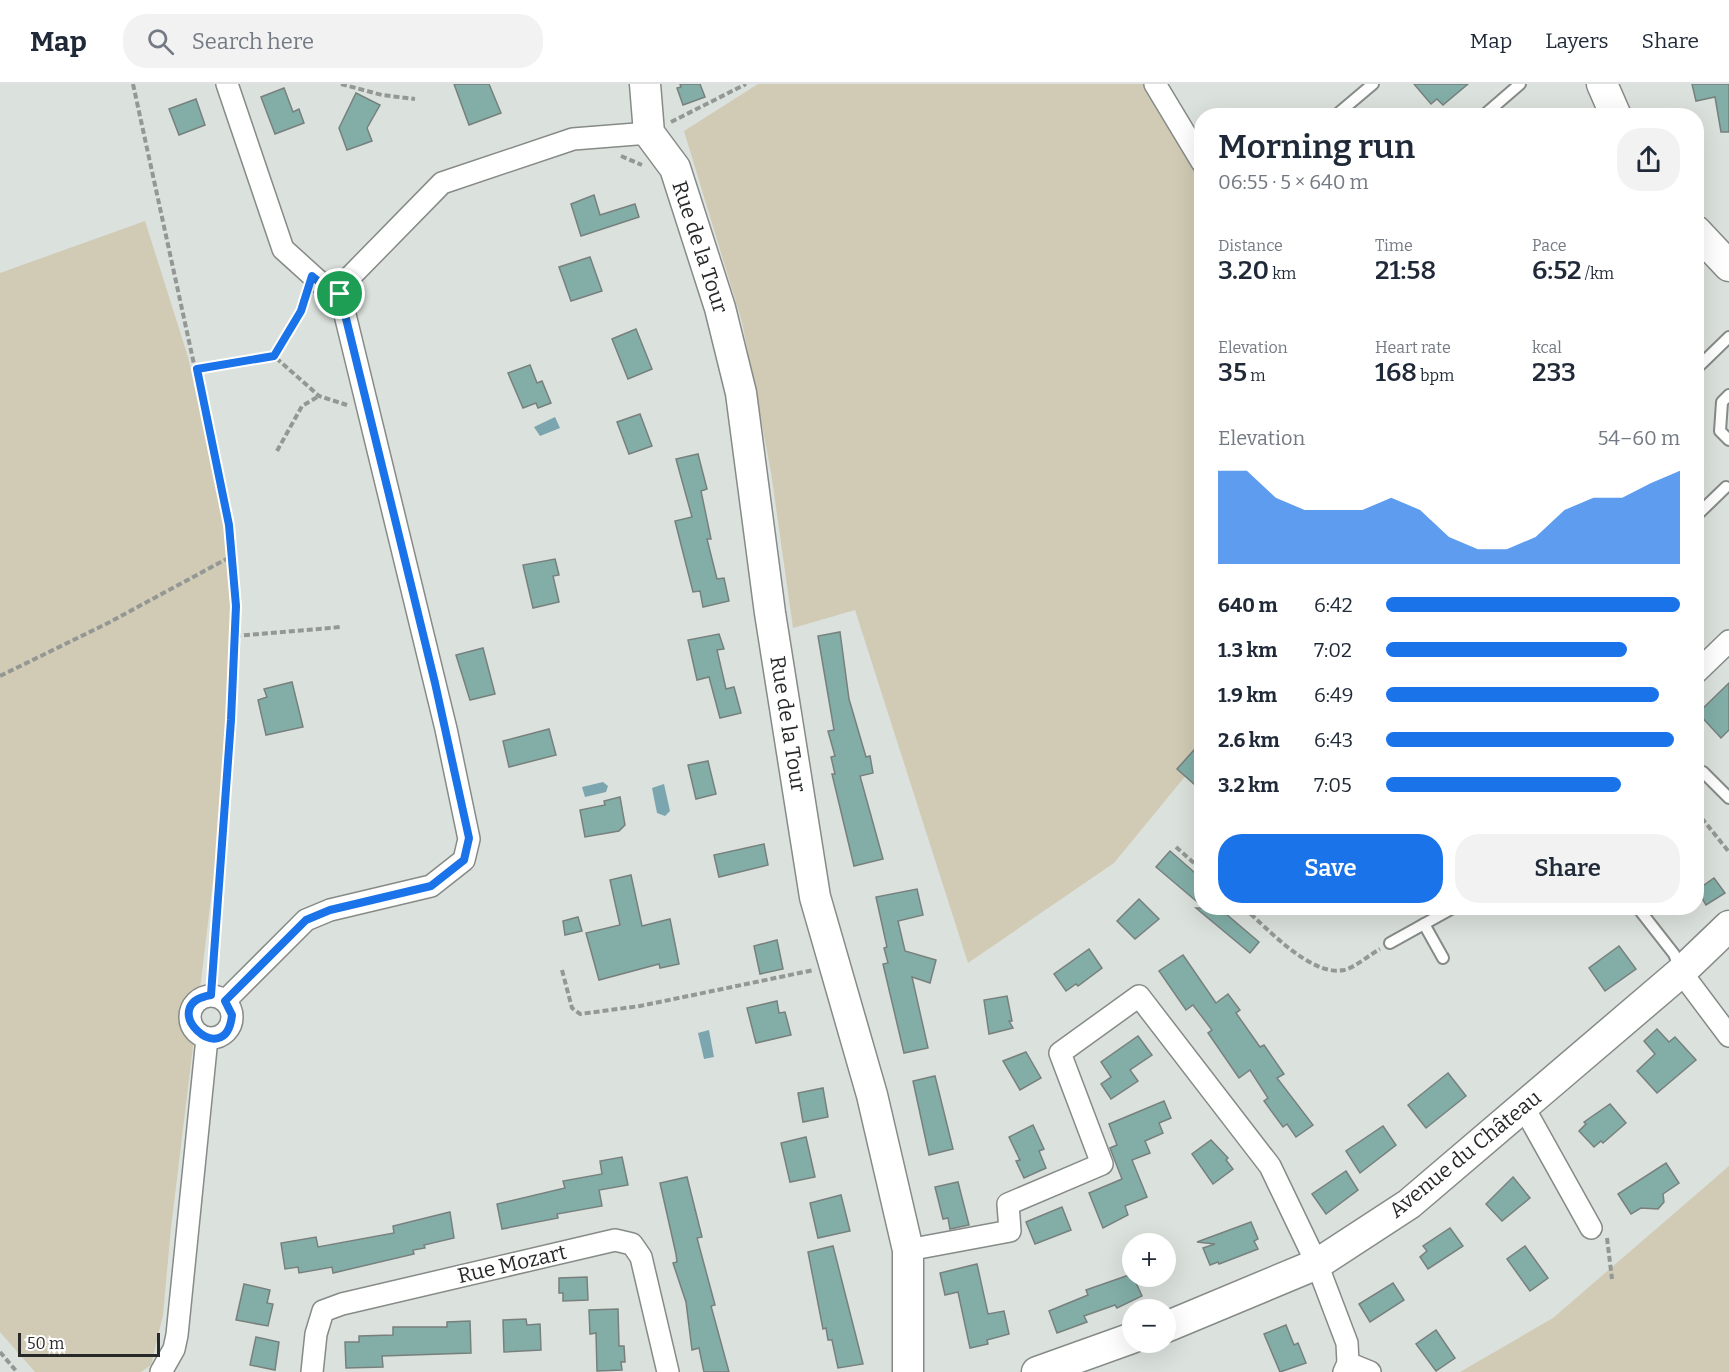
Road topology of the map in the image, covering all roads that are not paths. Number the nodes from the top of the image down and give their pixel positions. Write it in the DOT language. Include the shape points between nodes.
graph roads {
  1 [pos="227,84"];
  2 [pos="645,84"];
  3 [pos="1155,84"];
  4 [pos="1372,84"];
  5 [pos="1520,84"];
  6 [pos="1602,84"];
  7 [pos="1344,108"];
  8 [pos="1492,108"];
  9 [pos="1612,108"];
  10 [pos="649,133"];
  11 [pos="1194,149"];
  12 [pos="1704,239"];
  13 [pos="1729,266"];
  14 [pos="340,294"];
  15 [pos="1729,337"];
  16 [pos="1704,361"];
  17 [pos="1729,395"];
  18 [pos="1729,441"];
  19 [pos="1726,487"];
  20 [pos="1704,508"];
  21 [pos="1729,641"];
  22 [pos="1704,665"];
  23 [pos="1704,773"];
  24 [pos="1727,792"];
  25 [pos="1440,915"];
  26 [pos="1643,915"];
  27 [pos="1424,924"];
  28 [pos="1729,926"];
  29 [pos="1390,943"];
  30 [pos="1443,957"];
  31 [pos="1681,972"];
  32 [pos="218,998"];
  33 [pos="1729,1036"];
  34 [pos="207,1038"];
  35 [pos="1523,1106"];
  36 [pos="1591,1228"];
  37 [pos="908,1250"];
  38 [pos="1317,1264"];
  39 [pos="1176,1323"];
  40 [pos="1122,1342"];
  41 [pos="1346,1367"];
  42 [pos="160,1372"];
  43 [pos="312,1372"];
  44 [pos="668,1372"];
  45 [pos="908,1372"];
  46 [pos="1037,1372"];
  47 [pos="1370,1372"];
  1 -- 14 [label="street" via="283,249 325,287"];
  2 -- 10 [label="street"];
  3 -- 11 [label="street"];
  4 -- 7 [label="lane"];
  5 -- 8 [label="lane"];
  6 -- 9 [label="street"];
  10 -- 14 [label="street" via="573,139 442,183 350,277"];
  10 -- 37 [label="street, Rue de la Tour" via="675,168 720,308 741,393 770,614 815,897 872,1095"];
  12 -- 13 [label="street"];
  14 -- 32 [label="street" via="446,729 469,838 468,850 464,860 431,886 330,910 306,920"];
  15 -- 16 [label="lane"];
  17 -- 18 [label="lane" via="1722,402 1720,431"];
  19 -- 20 [label="lane"];
  21 -- 22 [label="street"];
  23 -- 24 [label="lane"];
  25 -- 27 [label="lane"];
  26 -- 31 [label="lane" via="1674,954"];
  27 -- 29 [label="lane"];
  27 -- 30 [label="lane"];
  28 -- 31 [label="street, Avenue du Château"];
  31 -- 33 [label="street"];
  31 -- 35 [label="street, Avenue du Château"];
  32 -- 34 [label="street" via="232,1015 231,1023 222,1035"];
  32 -- 34 [label="street" via="197,1000 190,1011 195,1031"];
  34 -- 42 [label="street" via="177,1335"];
  35 -- 36 [label="street"];
  35 -- 38 [label="street, Avenue du Château" via="1409,1204"];
  37 -- 38 [label="street" via="1010,1231 1008,1204 1102,1164 1060,1053 1139,996 1270,1166"];
  37 -- 45 [label="street, Rue de la Tour"];
  38 -- 39 [label="street, Avenue du Château"];
  38 -- 41 [label="street" via="1347,1343"];
  40 -- 46 [label="street"];
  41 -- 47 [label="street"];
  43 -- 44 [label="street, Rue Mozart" via="323,1311 615,1240 632,1244 641,1257"];
}
